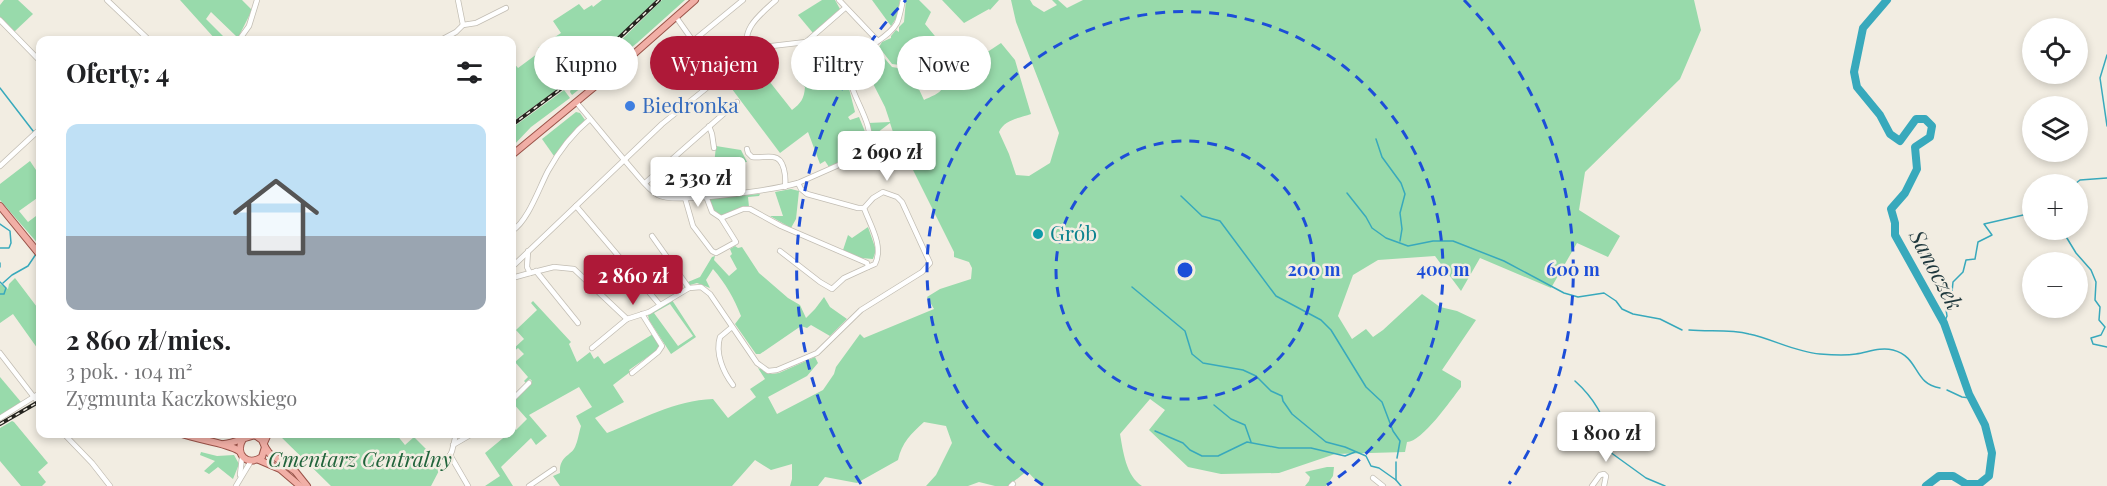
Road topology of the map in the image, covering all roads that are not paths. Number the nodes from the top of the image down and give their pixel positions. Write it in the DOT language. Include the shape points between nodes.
graph roads {
  1 [pos="107,0"];
  2 [pos="257,0"];
  3 [pos="458,0"];
  4 [pos="695,0"];
  5 [pos="743,0"];
  6 [pos="776,0"];
  7 [pos="839,0"];
  8 [pos="903,0"];
  9 [pos="506,8"];
  10 [pos="845,8"];
  11 [pos="676,17"];
  12 [pos="0,20"];
  13 [pos="463,25"];
  14 [pos="145,36"];
  15 [pos="242,36"];
  16 [pos="448,36"];
  17 [pos="689,36"];
  18 [pos="699,36"];
  19 [pos="747,36"];
  20 [pos="873,36"];
  21 [pos="882,36"];
  22 [pos="779,45"];
  23 [pos="36,57"];
  24 [pos="704,90"];
  25 [pos="853,90"];
  26 [pos="576,102"];
  27 [pos="737,102"];
  28 [pos="590,119"];
  29 [pos="709,126"];
  30 [pos="36,133"];
  31 [pos="714,148"];
  32 [pos="747,149"];
  33 [pos="516,152"];
  34 [pos="625,160"];
  35 [pos="0,166"];
  36 [pos="645,183"];
  37 [pos="798,183"];
  38 [pos="785,187"];
  39 [pos="706,196"];
  40 [pos="685,198"];
  41 [pos="0,206"];
  42 [pos="576,206"];
  43 [pos="864,208"];
  44 [pos="721,218"];
  45 [pos="516,228"];
  46 [pos="652,236"];
  47 [pos="36,249"];
  48 [pos="528,251"];
  49 [pos="780,251"];
  50 [pos="516,263"];
  51 [pos="868,267"];
  52 [pos="536,271"];
  53 [pos="530,273"];
  54 [pos="516,277"];
  55 [pos="689,288"];
  56 [pos="660,305"];
  57 [pos="642,314"];
  58 [pos="627,319"];
  59 [pos="578,323"];
  60 [pos="732,327"];
  61 [pos="592,348"];
  62 [pos="0,353"];
  63 [pos="632,374"];
  64 [pos="529,383"];
  65 [pos="733,385"];
  66 [pos="34,396"];
  67 [pos="516,396"];
  68 [pos="36,399"];
  69 [pos="0,418"];
  70 [pos="68,438"];
  71 [pos="197,438"];
  72 [pos="260,438"];
  73 [pos="267,438"];
  74 [pos="455,438"];
  75 [pos="466,438"];
  76 [pos="243,439"];
  77 [pos="220,444"];
  78 [pos="265,445"];
  79 [pos="453,446"];
  80 [pos="241,454"];
  81 [pos="450,455"];
  82 [pos="259,460"];
  83 [pos="250,461"];
  84 [pos="444,469"];
  85 [pos="554,469"];
  86 [pos="1373,478"];
  87 [pos="237,485"];
  88 [pos="110,486"];
  89 [pos="300,486"];
  90 [pos="307,486"];
  91 [pos="468,486"];
  92 [pos="529,486"];
  93 [pos="1383,486"];
  94 [pos="1592,486"];
  95 [pos="1604,486"];
  1 -- 14 [label="street"];
  2 -- 15 [label="street"];
  3 -- 13 [label="street"];
  4 -- 11 [label="main road"];
  5 -- 18 [label="street"];
  6 -- 19 [label="street" via="750,25"];
  7 -- 10 [label="street"];
  8 -- 21 [label="street" via="894,27"];
  9 -- 13 [label="street"];
  10 -- 20 [label="street"];
  10 -- 22 [label="street" via="806,42"];
  11 -- 17 [label="street"];
  11 -- 26 [label="main road"];
  12 -- 23 [label="street"];
  13 -- 16 [label="street"];
  24 -- 34 [label="street"];
  25 -- 37 [label="street" via="870,133 866,148 850,160"];
  26 -- 28 [label="street"];
  26 -- 33 [label="main road"];
  27 -- 29 [label="street"];
  28 -- 34 [label="street"];
  28 -- 45 [label="street" via="562,149"];
  29 -- 31 [label="street"];
  29 -- 36 [label="street"];
  30 -- 35 [label="street"];
  32 -- 38 [label="street" via="752,158 772,156 780,160"];
  34 -- 36 [label="street"];
  34 -- 42 [label="street"];
  36 -- 40 [label="street" via="660,197"];
  37 -- 38 [label="street"];
  37 -- 43 [label="street" via="807,194"];
  38 -- 39 [label="street"];
  39 -- 40 [label="street"];
  39 -- 44 [label="street" via="712,212"];
  40 -- 44 [label="street" via="693,226 714,253 736,242"];
  41 -- 47 [label="main road"];
  42 -- 48 [label="street"];
  42 -- 56 [label="street"];
  43 -- 51 [label="street" via="878,252 875,264"];
  43 -- 60 [label="street" via="883,192 902,202 930,263 922,272 861,310 817,353 777,370 768,371 757,363"];
  44 -- 51 [label="street" via="743,209 753,210 867,263"];
  46 -- 55 [label="street"];
  48 -- 50 [label="street"];
  48 -- 53 [label="street"];
  49 -- 51 [label="street" via="832,289 844,278"];
  52 -- 53 [label="street"];
  52 -- 58 [label="street" via="574,269"];
  52 -- 59 [label="street"];
  53 -- 54 [label="street"];
  55 -- 56 [label="street"];
  55 -- 60 [label="street" via="706,289"];
  56 -- 57 [label="street"];
  57 -- 58 [label="street"];
  57 -- 63 [label="street" via="662,346"];
  58 -- 61 [label="street"];
  60 -- 65 [label="street" via="720,337 719,346 722,365"];
  62 -- 66 [label="street"];
  64 -- 67 [label="street"];
  66 -- 68 [label="street"];
  66 -- 69 [label="street"];
  70 -- 88 [label="street"];
  71 -- 77 [label="main road"];
  72 -- 78 [label="main road"];
  73 -- 78 [label="main road"];
  74 -- 79 [label="street"];
  75 -- 79 [label="street"];
  76 -- 77 [label="main road"];
  76 -- 80 [label="main road" via="239,445"];
  77 -- 80 [label="main road"];
  78 -- 82 [label="main road"];
  78 -- 90 [label="main road"];
  79 -- 81 [label="street"];
  80 -- 83 [label="main road"];
  80 -- 87 [label="street" via="243,465"];
  81 -- 84 [label="street"];
  81 -- 91 [label="street"];
  82 -- 83 [label="main road"];
  82 -- 89 [label="main road" via="279,469"];
  83 -- 87 [label="street"];
  85 -- 92 [label="street"];
  86 -- 93 [label="street"];
  94 -- 95 [label="street" via="1604,474"];
}
